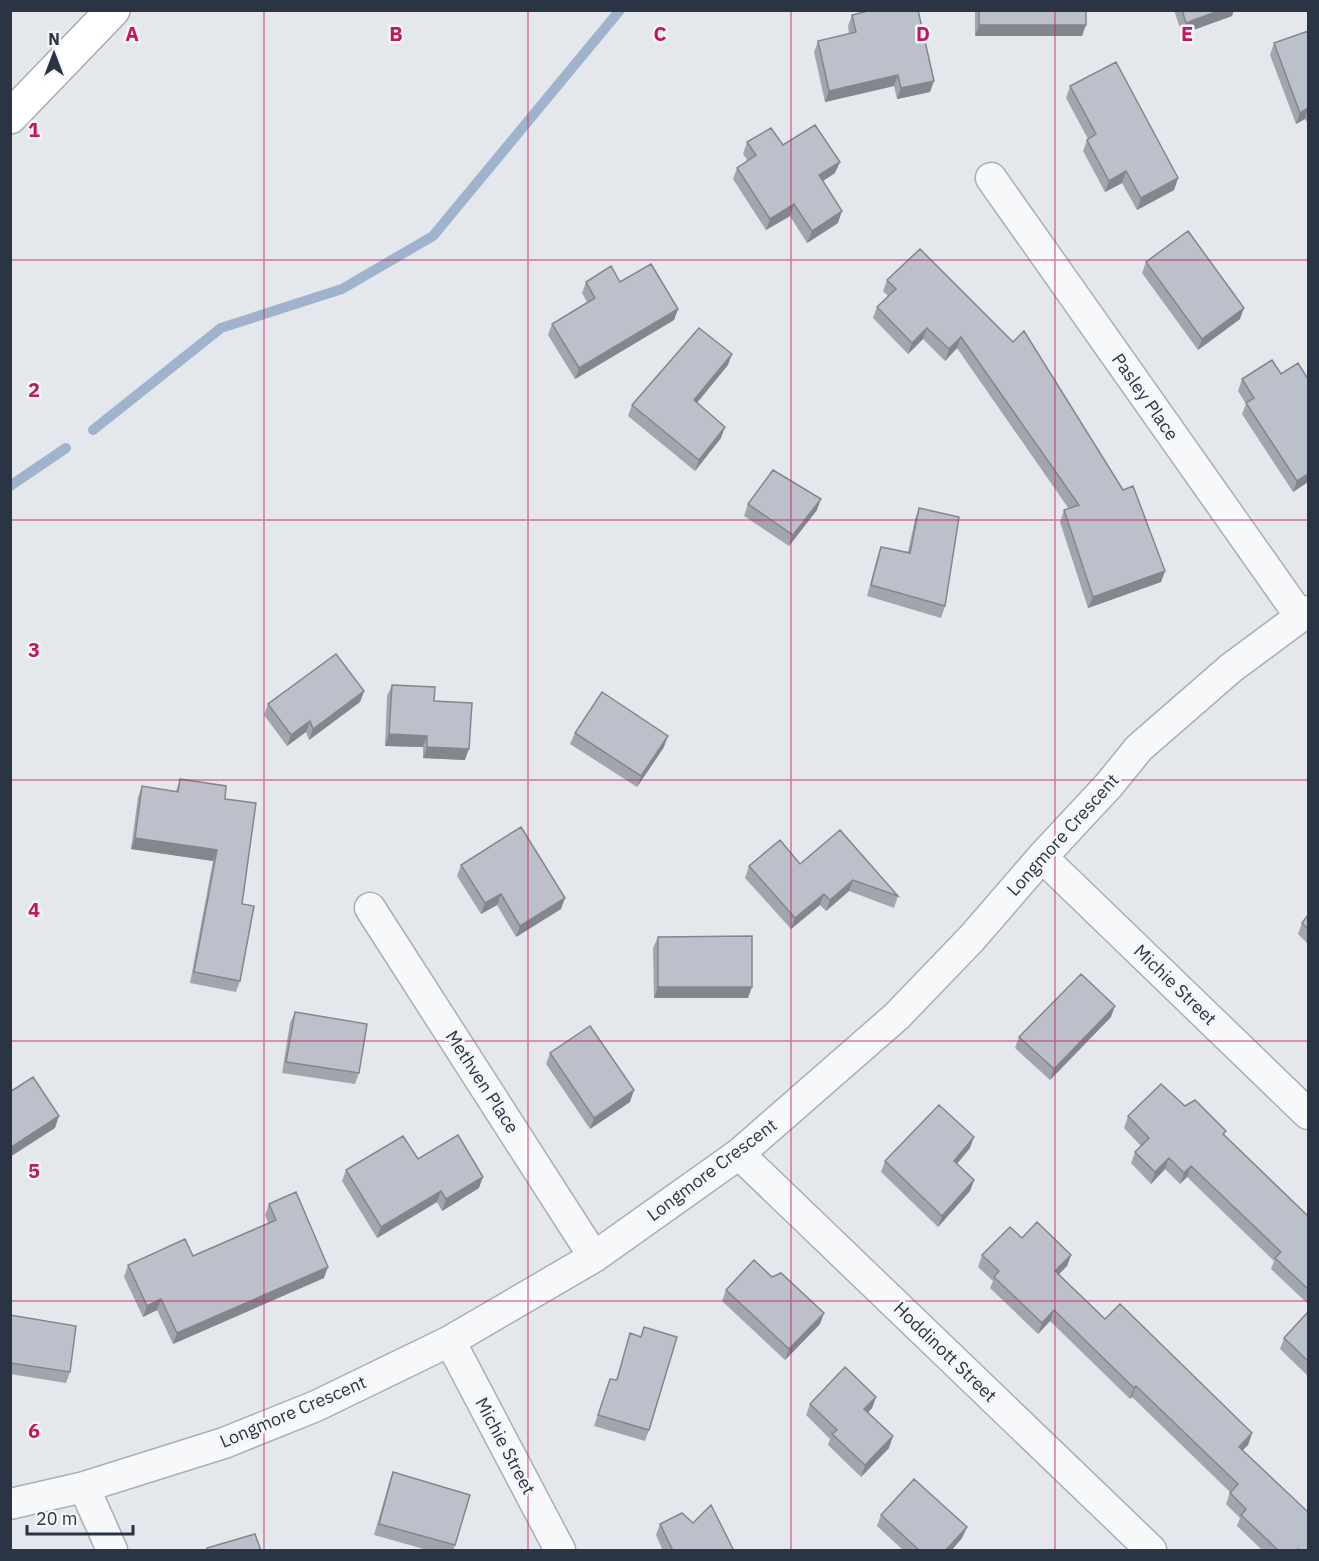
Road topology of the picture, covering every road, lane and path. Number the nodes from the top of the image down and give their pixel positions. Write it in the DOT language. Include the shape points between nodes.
graph roads {
  1 [pos="113,10"];
  2 [pos="10,117"];
  3 [pos="991,178"];
  4 [pos="1304,613"];
  5 [pos="1042,857"];
  6 [pos="370,908"];
  7 [pos="1308,1114"];
  8 [pos="739,1154"];
  9 [pos="594,1257"];
  10 [pos="450,1341"];
  11 [pos="84,1487"];
  12 [pos="10,1504"];
  13 [pos="112,1551"];
  14 [pos="560,1551"];
  15 [pos="1150,1551"];
  1 -- 2 [label="main road"];
  3 -- 4 [label="street, Pasley Place"];
  4 -- 5 [label="street, Longmore Crescent" via="1231,668 1139,748"];
  5 -- 7 [label="street, Michie Street"];
  5 -- 8 [label="street, Longmore Crescent" via="897,1016"];
  6 -- 9 [label="street, Methven Place"];
  8 -- 9 [label="street, Longmore Crescent"];
  8 -- 15 [label="street, Hoddinott Street"];
  9 -- 10 [label="street, Longmore Crescent"];
  10 -- 11 [label="street, Longmore Crescent" via="316,1406 224,1443"];
  10 -- 14 [label="street, Michie Street"];
  11 -- 12 [label="street, Longmore Crescent"];
  11 -- 13 [label="street"];
}
